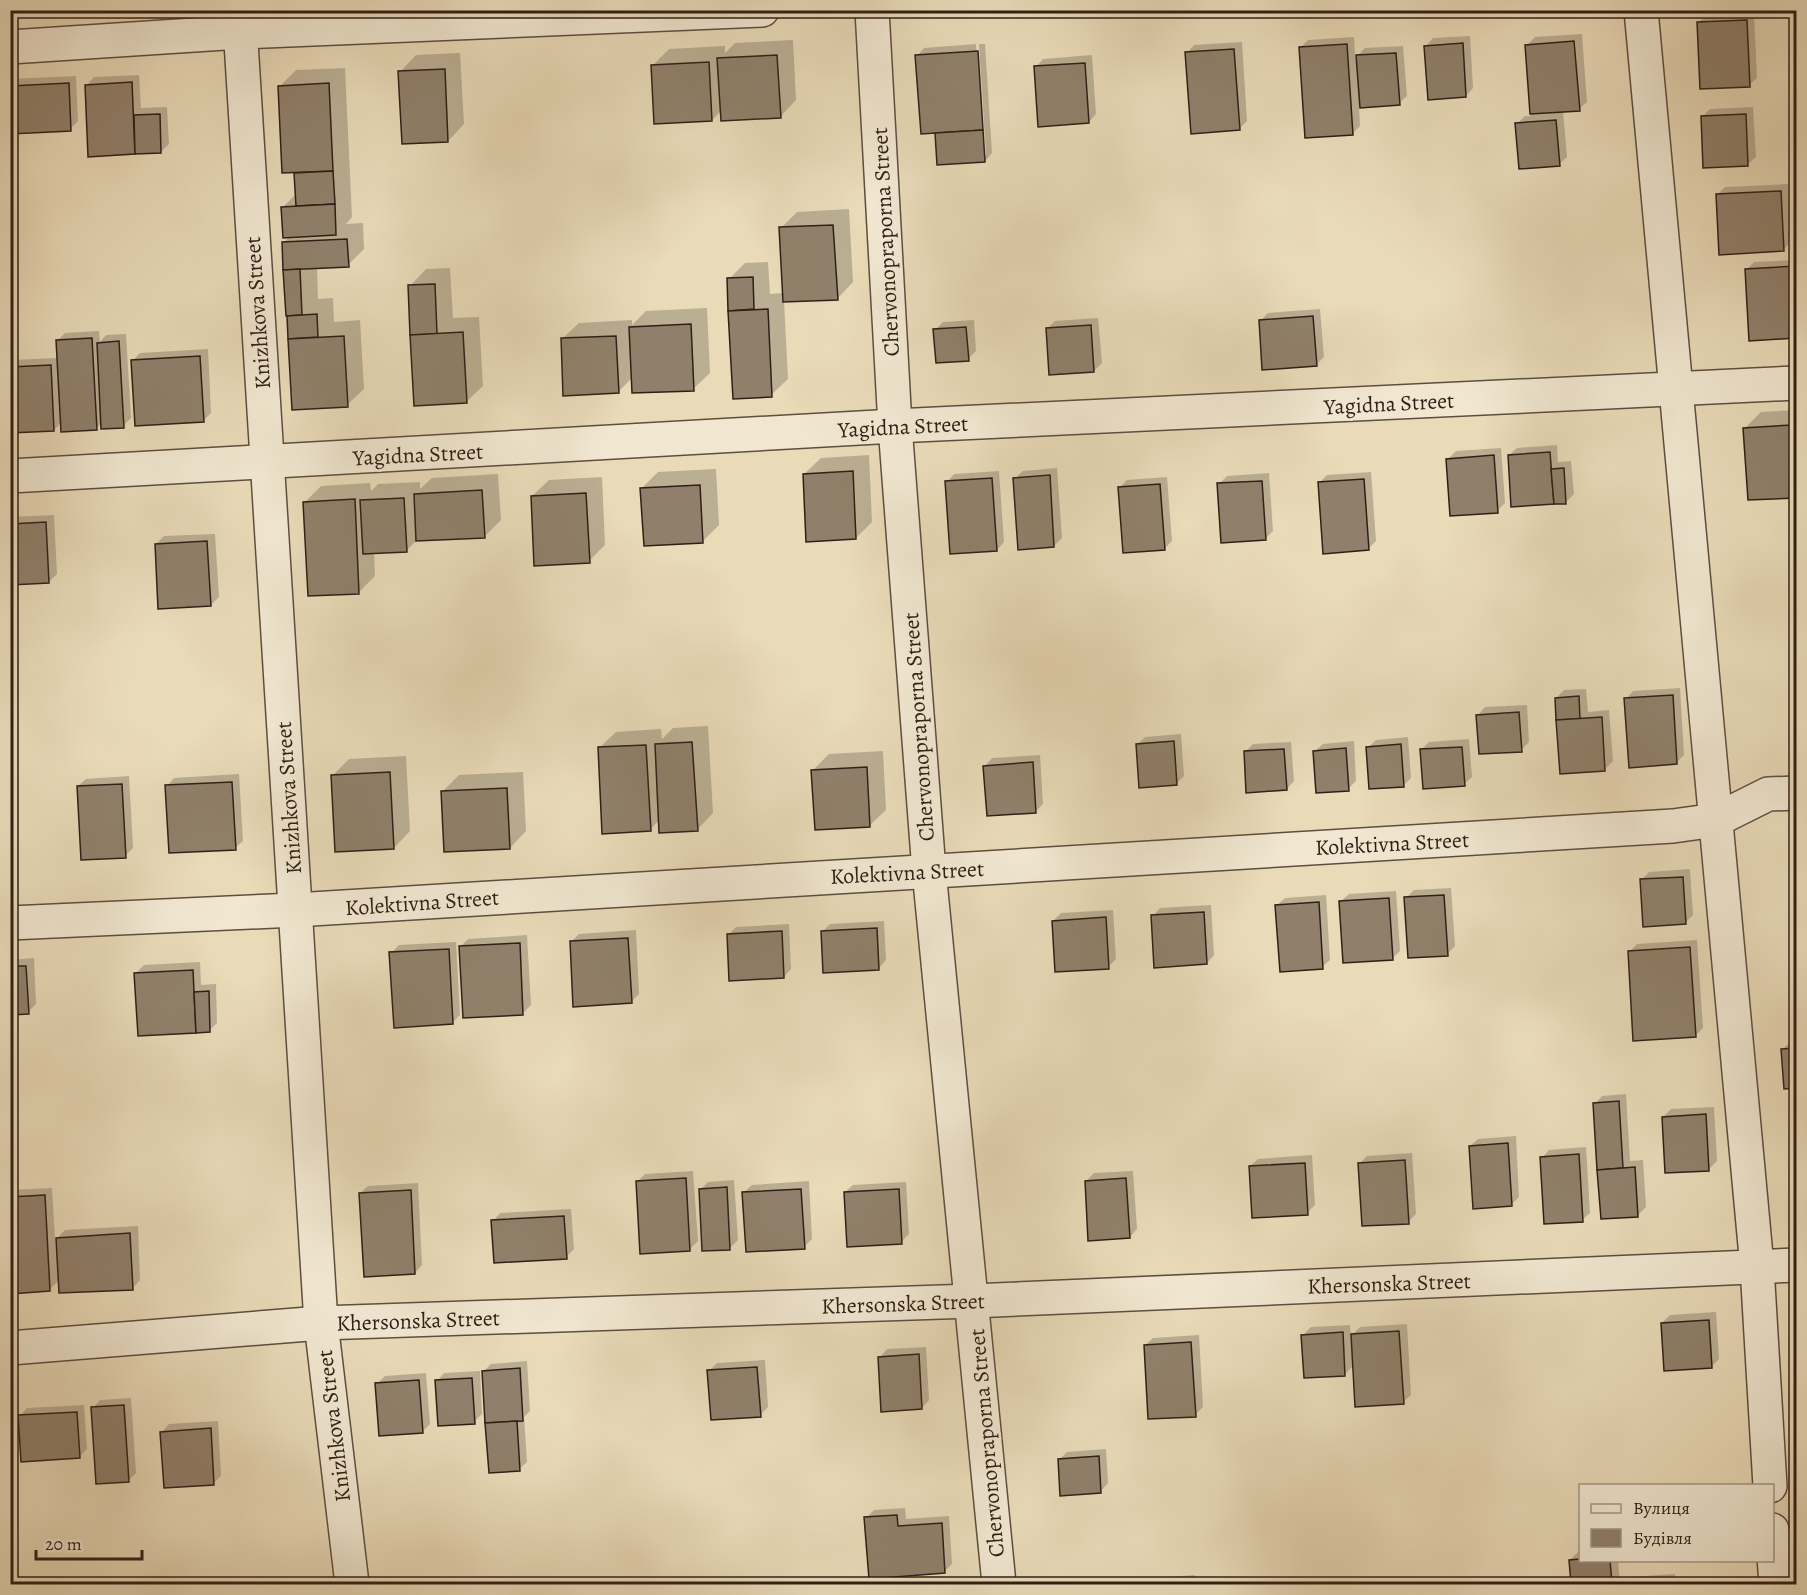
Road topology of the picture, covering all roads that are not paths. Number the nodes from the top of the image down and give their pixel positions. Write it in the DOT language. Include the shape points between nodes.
graph roads {
  1 [pos="762,10"];
  2 [pos="872,10"];
  3 [pos="1641,10"];
  4 [pos="239,21"];
  5 [pos="10,47"];
  6 [pos="1797,383"];
  7 [pos="1676,389"];
  8 [pos="895,426"];
  9 [pos="267,463"];
  10 [pos="10,476"];
  11 [pos="1797,793"];
  12 [pos="1716,820"];
  13 [pos="929,871"];
  14 [pos="295,910"];
  15 [pos="10,923"];
  16 [pos="1797,1265"];
  17 [pos="1757,1267"];
  18 [pos="972,1301"];
  19 [pos="321,1323"];
  20 [pos="10,1348"];
  21 [pos="1770,1484"];
  22 [pos="1774,1548"];
  23 [pos="352,1584"];
  24 [pos="999,1584"];
  25 [pos="1776,1584"];
  1 -- 4 [label="street"];
  2 -- 8 [label="street, Chervonopraporna Street"];
  3 -- 7 [label="street"];
  4 -- 5 [label="street"];
  4 -- 9 [label="street, Knizhkova Street"];
  6 -- 7 [label="street, Yagidna Street"];
  7 -- 8 [label="street, Yagidna Street"];
  7 -- 12 [label="street"];
  8 -- 9 [label="street, Yagidna Street"];
  8 -- 13 [label="street, Chervonopraporna Street"];
  9 -- 10 [label="street, Yagidna Street"];
  9 -- 14 [label="street, Knizhkova Street"];
  11 -- 12 [label="street, Kolektivna Street" via="1768,794"];
  12 -- 13 [label="street, Kolektivna Street" via="1673,826"];
  12 -- 17 [label="street"];
  13 -- 14 [label="street, Kolektivna Street"];
  13 -- 18 [label="street, Chervonopraporna Street"];
  14 -- 15 [label="street, Kolektivna Street"];
  14 -- 19 [label="street, Knizhkova Street"];
  16 -- 17 [label="street, Khersonska Street"];
  17 -- 18 [label="street, Khersonska Street"];
  17 -- 21 [label="street"];
  18 -- 19 [label="street, Khersonska Street"];
  18 -- 24 [label="street, Chervonopraporna Street"];
  19 -- 20 [label="street, Khersonska Street"];
  19 -- 23 [label="street, Knizhkova Street"];
  22 -- 25 [label="street"];
}
